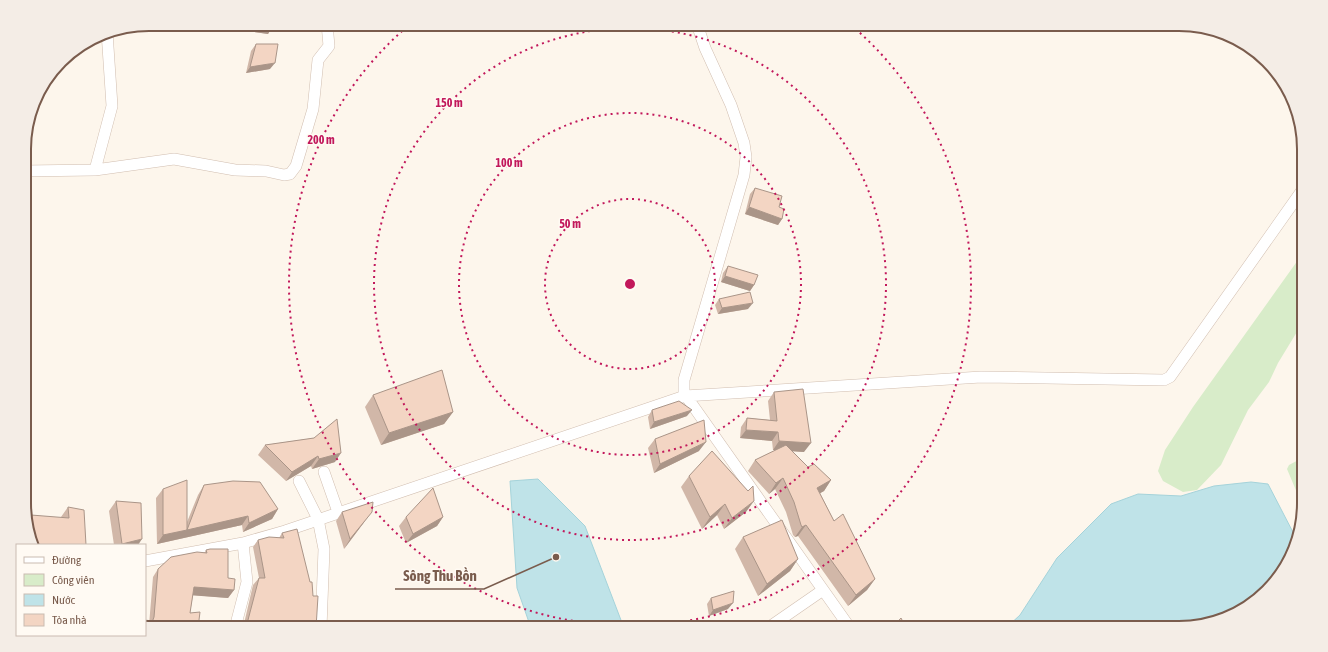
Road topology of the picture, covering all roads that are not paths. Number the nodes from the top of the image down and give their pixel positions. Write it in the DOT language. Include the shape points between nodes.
graph roads {
  1 [pos="328,31"];
  2 [pos="699,31"];
  3 [pos="108,38"];
  4 [pos="95,170"];
  5 [pos="31,171"];
  6 [pos="1297,197"];
  7 [pos="685,396"];
  8 [pos="324,472"];
  9 [pos="299,482"];
  10 [pos="338,512"];
  11 [pos="318,519"];
  12 [pos="242,544"];
  13 [pos="146,561"];
  14 [pos="823,590"];
  15 [pos="237,621"];
  16 [pos="320,621"];
  17 [pos="778,621"];
  18 [pos="845,621"];
  1 -- 4 [label="street" via="329,46 318,60 313,108 296,166 290,174 235,170 174,160"];
  2 -- 7 [label="street" via="731,105 746,157 744,175 684,380"];
  3 -- 4 [label="street" via="112,106"];
  4 -- 5 [label="street"];
  6 -- 7 [label="street" via="1170,377 1164,380 981,377"];
  7 -- 10 [label="street"];
  7 -- 14 [label="street"];
  8 -- 10 [label="street"];
  9 -- 11 [label="street"];
  10 -- 11 [label="street"];
  11 -- 12 [label="street"];
  11 -- 16 [label="street" via="324,549"];
  12 -- 13 [label="street"];
  12 -- 15 [label="street" via="247,582"];
  14 -- 17 [label="street"];
  14 -- 18 [label="street"];
}
